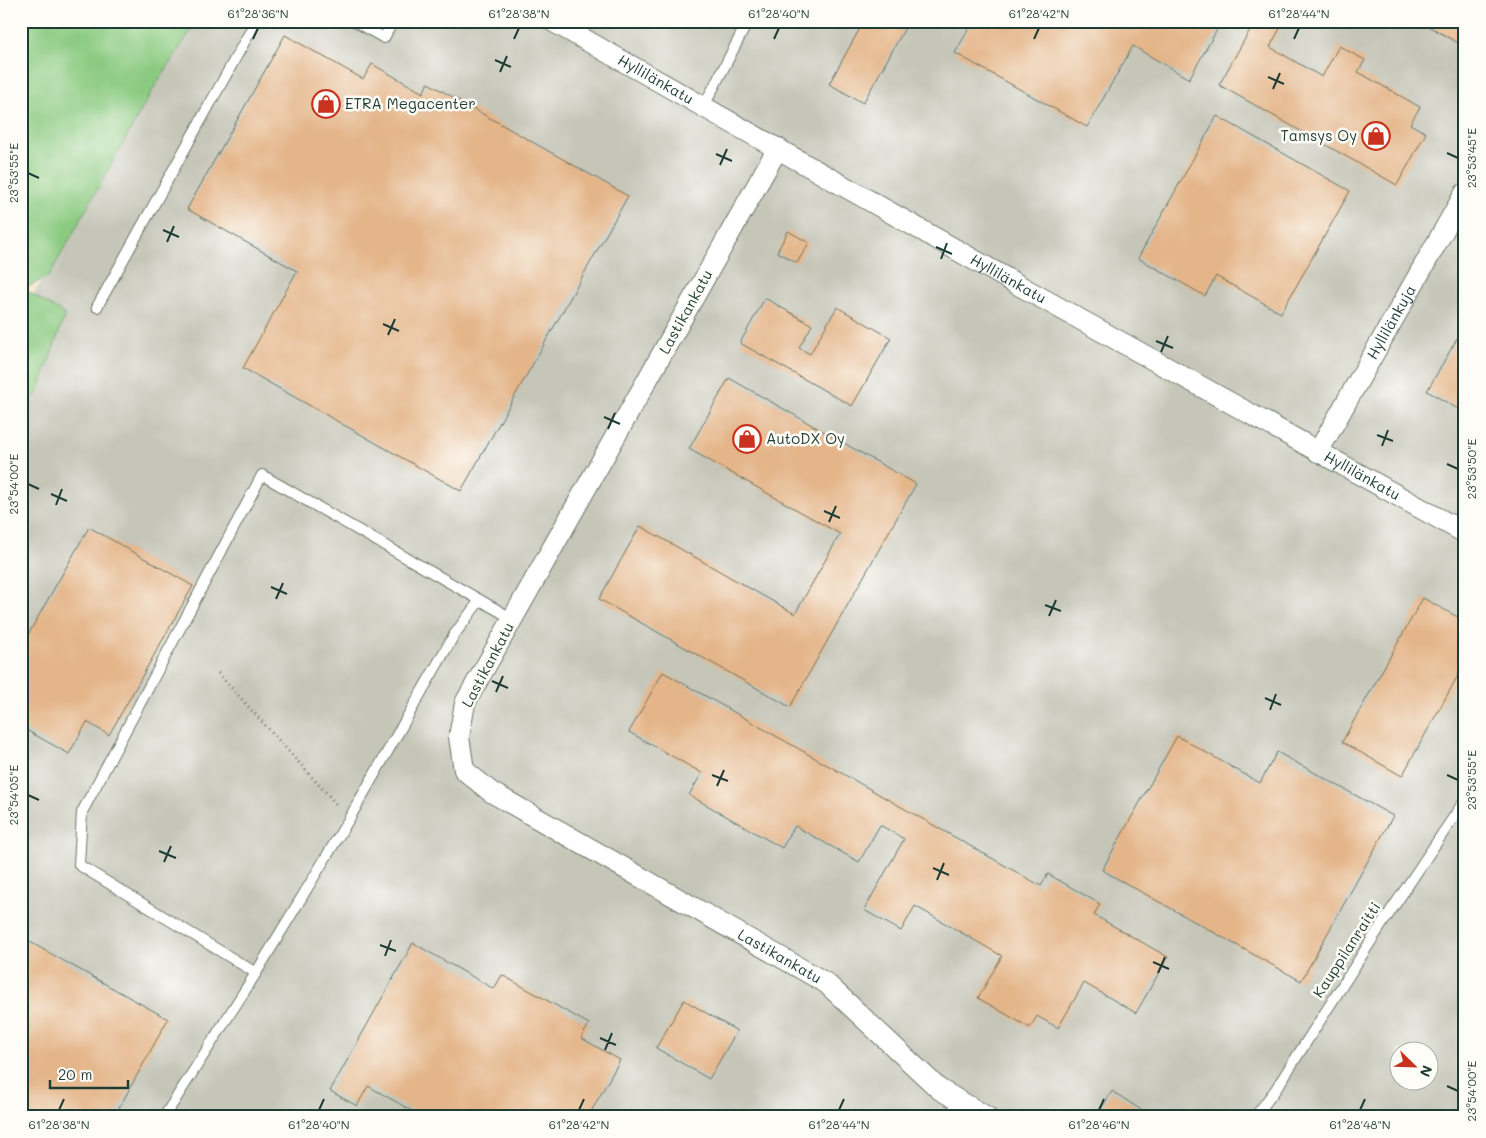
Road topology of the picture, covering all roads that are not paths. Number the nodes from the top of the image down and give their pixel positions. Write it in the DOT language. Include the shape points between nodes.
graph roads {
  1 [pos="256,21"];
  2 [pos="354,21"];
  3 [pos="393,21"];
  4 [pos="552,21"];
  5 [pos="748,21"];
  6 [pos="704,106"];
  7 [pos="778,148"];
  8 [pos="1465,192"];
  9 [pos="97,307"];
  10 [pos="1318,452"];
  11 [pos="1465,533"];
  12 [pos="480,600"];
  13 [pos="513,619"];
  14 [pos="1465,800"];
  15 [pos="256,974"];
  16 [pos="164,1117"];
  17 [pos="987,1117"];
  18 [pos="1255,1117"];
  1 -- 9 [label="lane"];
  2 -- 3 [label="lane" via="384,38"];
  4 -- 6 [label="street, Hyllilänkatu"];
  5 -- 6 [label="lane"];
  6 -- 7 [label="street, Hyllilänkatu"];
  7 -- 10 [label="street, Hyllilänkatu"];
  7 -- 13 [label="street, Lastikankatu"];
  8 -- 10 [label="street, Hyllilänkuja"];
  10 -- 11 [label="street, Hyllilänkatu"];
  12 -- 13 [label="lane"];
  12 -- 15 [label="lane" via="454,635"];
  12 -- 15 [label="lane" via="262,475 82,812 80,865"];
  13 -- 17 [label="street, Lastikankatu" via="465,703 459,737 464,770 491,792 826,983 939,1088"];
  14 -- 18 [label="lane, Kauppilanraitti"];
  15 -- 16 [label="lane"];
}
